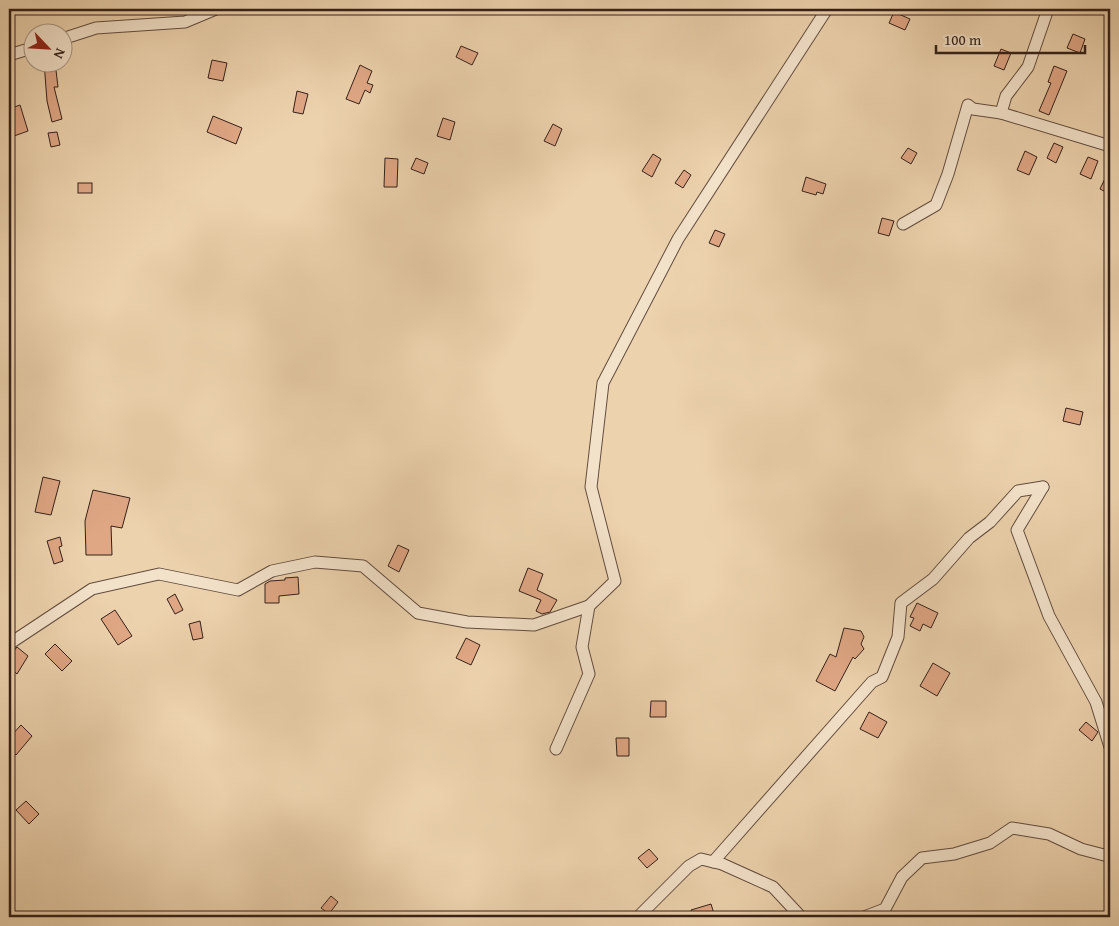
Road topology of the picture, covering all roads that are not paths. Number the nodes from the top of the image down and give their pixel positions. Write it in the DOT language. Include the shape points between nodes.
graph roads {
  1 [pos="216,9"];
  2 [pos="827,9"];
  3 [pos="1048,9"];
  4 [pos="72,36"];
  5 [pos="22,51"];
  6 [pos="9,55"];
  7 [pos="1001,112"];
  8 [pos="1110,146"];
  9 [pos="903,224"];
  10 [pos="589,606"];
  11 [pos="9,644"];
  12 [pos="1110,747"];
  13 [pos="556,749"];
  14 [pos="1110,852"];
  15 [pos="714,862"];
  16 [pos="638,917"];
  17 [pos="801,917"];
  18 [pos="864,917"];
  1 -- 4 [label="street" via="185,22 96,28"];
  2 -- 10 [label="street" via="678,239 603,383 591,487 615,581"];
  3 -- 7 [label="street" via="1028,67 1006,96"];
  5 -- 6 [label="street"];
  7 -- 8 [label="street"];
  7 -- 9 [label="street" via="973,109 968,105 936,206"];
  10 -- 11 [label="street" via="534,625 467,622 418,613 363,566 315,562 272,572 238,590 160,574 92,589"];
  10 -- 13 [label="street" via="582,647 589,674"];
  12 -- 15 [label="street" via="1096,702 1049,616 1018,530 1043,487 1018,491 990,522 969,538 933,580 901,602 898,637 882,677 872,682"];
  14 -- 18 [label="street" via="1104,855 1081,849 1049,834 1012,828 990,843 954,854 922,858 902,877 885,909"];
  15 -- 16 [label="street" via="702,859 689,866"];
  15 -- 17 [label="street" via="773,888"];
}
